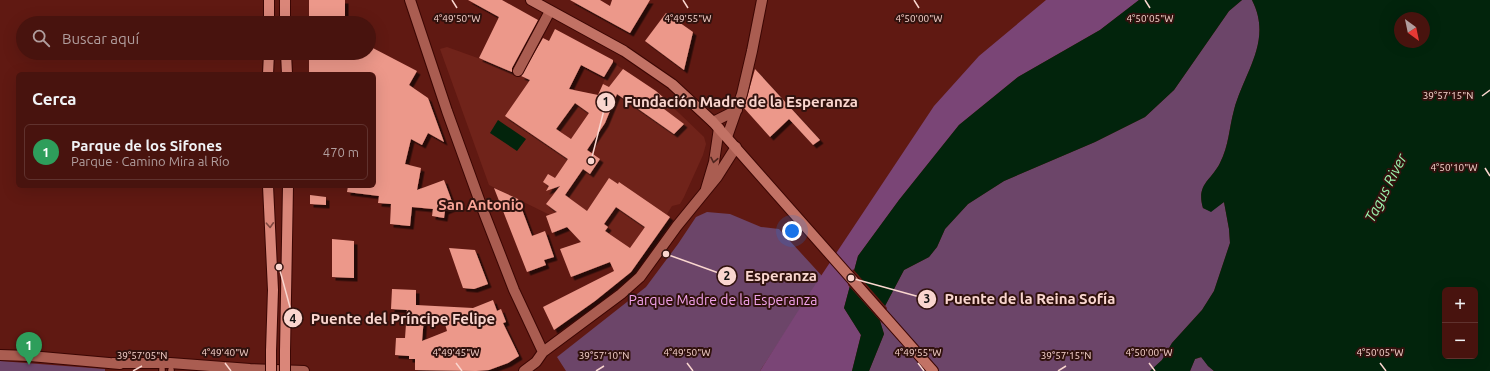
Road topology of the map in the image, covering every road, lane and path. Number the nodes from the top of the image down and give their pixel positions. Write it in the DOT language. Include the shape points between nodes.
graph roads {
  1 [pos="269,0"];
  2 [pos="410,0"];
  3 [pos="531,0"];
  4 [pos="762,0"];
  5 [pos="285,1"];
  6 [pos="550,11"];
  7 [pos="269,16"];
  8 [pos="285,16"];
  9 [pos="269,60"];
  10 [pos="286,60"];
  11 [pos="518,71"];
  12 [pos="268,72"];
  13 [pos="287,72"];
  14 [pos="737,110"];
  15 [pos="716,125"];
  16 [pos="727,137"];
  17 [pos="736,147"];
  18 [pos="268,188"];
  19 [pos="288,188"];
  20 [pos="706,191"];
  21 [pos="543,352"];
  22 [pos="0,355"];
  23 [pos="114,363"];
  24 [pos="167,370"];
  25 [pos="188,371"];
  26 [pos="271,371"];
  27 [pos="285,371"];
  28 [pos="304,371"];
  29 [pos="524,371"];
  30 [pos="933,371"];
  1 -- 7 [label="main road"];
  2 -- 21 [label="street" via="481,205 514,290"];
  3 -- 6 [label="main road"];
  4 -- 14 [label="street"];
  5 -- 8 [label="main road"];
  6 -- 11 [label="street"];
  6 -- 15 [label="main road" via="624,51 672,84"];
  9 -- 12 [label="main road"];
  10 -- 13 [label="main road"];
  14 -- 15 [label="street"];
  14 -- 16 [label="street"];
  15 -- 16 [label="main road"];
  15 -- 20 [label="street, one-way" via="714,162"];
  16 -- 17 [label="main road"];
  17 -- 20 [label="street"];
  17 -- 30 [label="main road"];
  18 -- 26 [label="main road, one-way, bridge" via="273,290"];
  19 -- 27 [label="main road, bridge"];
  20 -- 21 [label="street" via="640,277"];
  21 -- 29 [label="street" via="536,362"];
  22 -- 23 [label="street"];
  23 -- 24 [label="street"];
  23 -- 28 [label="street" via="170,363"];
  24 -- 25 [label="street"];
}
